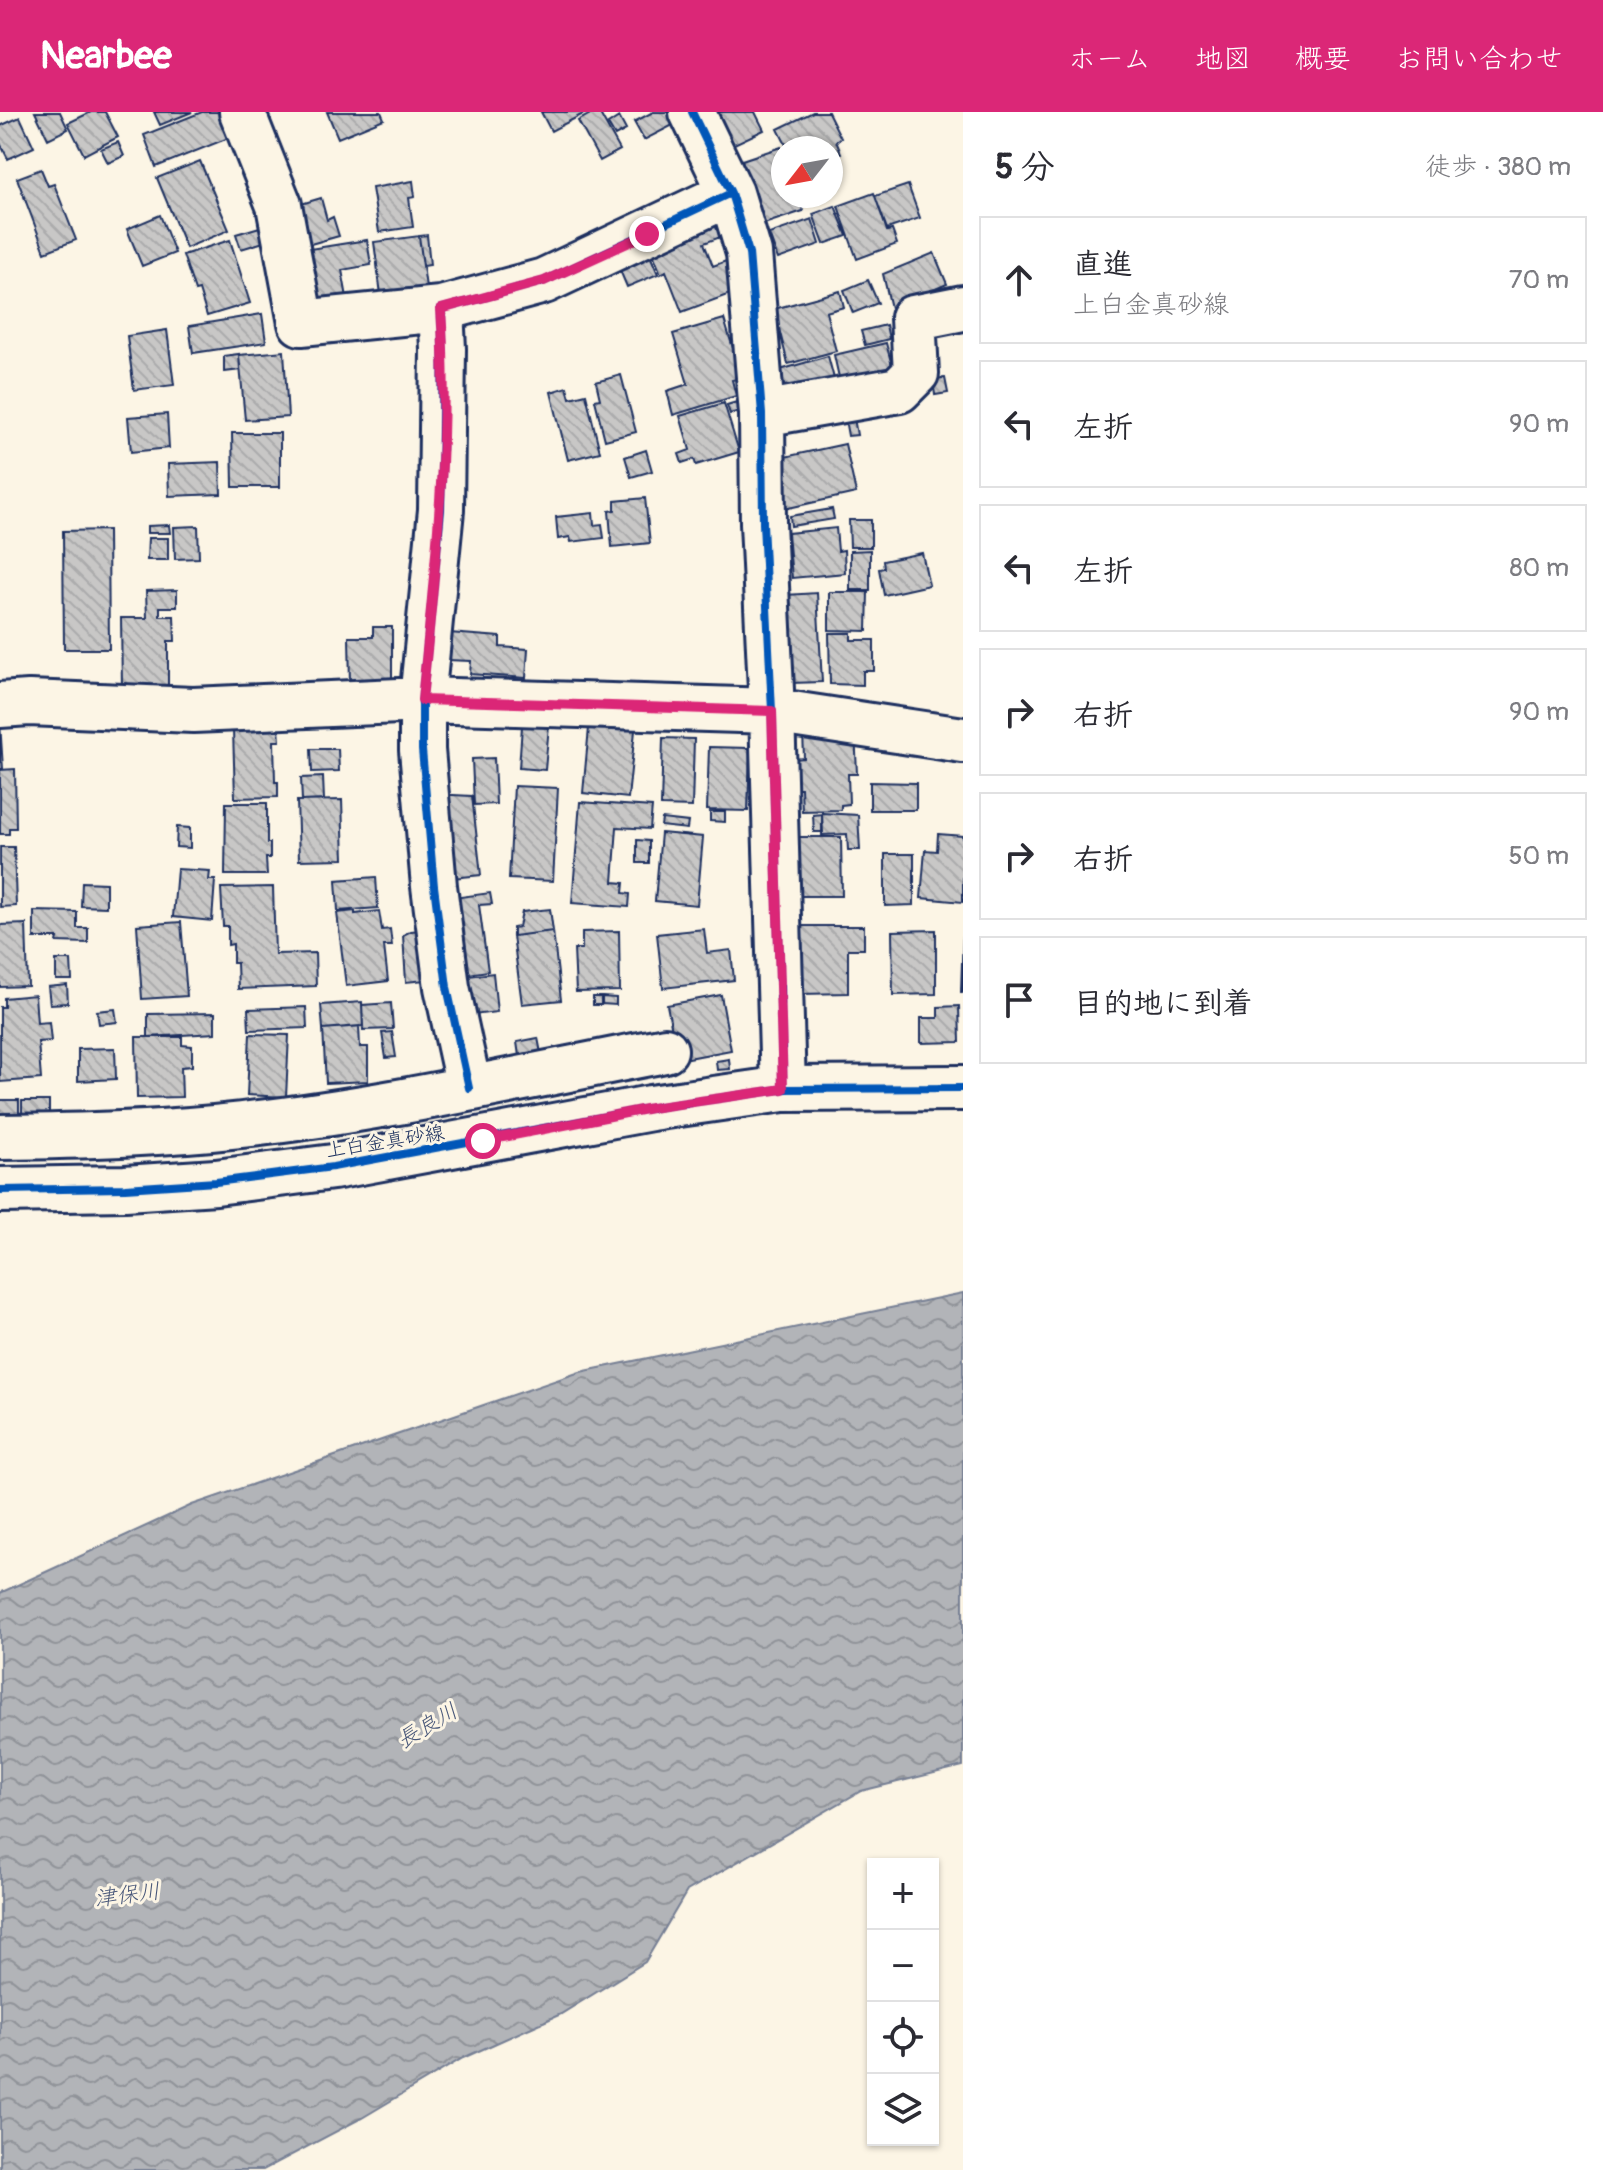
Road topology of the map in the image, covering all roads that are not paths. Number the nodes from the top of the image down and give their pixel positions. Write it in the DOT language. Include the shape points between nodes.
graph roads {
  1 [pos="242,112"];
  2 [pos="692,112"];
  3 [pos="731,193"];
  4 [pos="963,308"];
  5 [pos="441,309"];
  6 [pos="762,414"];
  7 [pos="422,700"];
  8 [pos="0,705"];
  9 [pos="772,711"];
  10 [pos="963,740"];
  11 [pos="665,1050"];
  12 [pos="469,1088"];
  13 [pos="963,1088"];
  14 [pos="783,1089"];
  15 [pos="0,1137"];
  16 [pos="0,1190"];
  1 -- 5 [label="street" via="279,205 301,323"];
  2 -- 3 [label="street"];
  3 -- 5 [label="street" via="544,281"];
  3 -- 6 [label="street" via="749,253"];
  4 -- 6 [label="street" via="913,318 916,373 899,390"];
  5 -- 7 [label="street" via="441,510"];
  6 -- 9 [label="street"];
  7 -- 8 [label="street" via="193,710"];
  7 -- 9 [label="street"];
  7 -- 12 [label="street" via="434,886 447,987"];
  9 -- 10 [label="street"];
  9 -- 14 [label="street"];
  11 -- 12 [label="street"];
  12 -- 15 [label="street" via="240,1125"];
  13 -- 14 [label="street, 上白金真砂線"];
  14 -- 16 [label="street, 上白金真砂線" via="303,1171 125,1188"];
}
